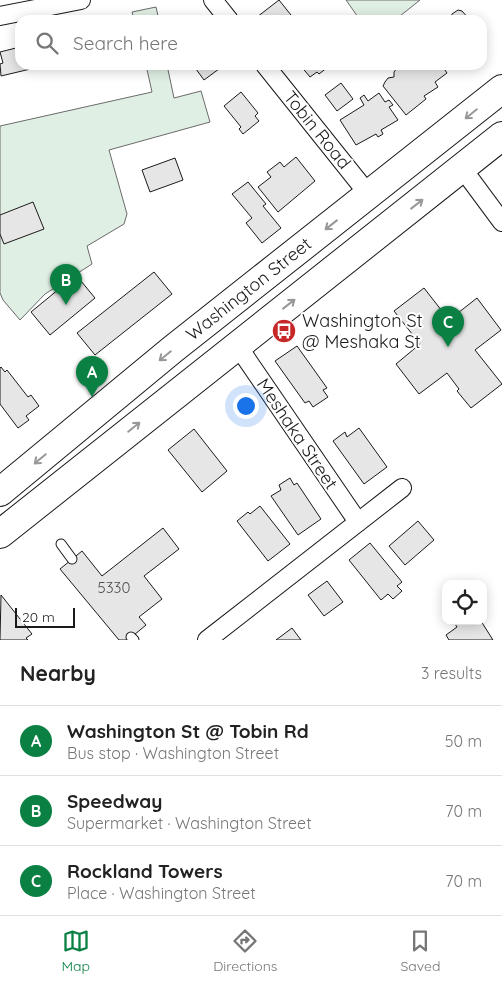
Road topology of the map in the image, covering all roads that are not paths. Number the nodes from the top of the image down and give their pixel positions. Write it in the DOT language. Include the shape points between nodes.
graph roads {
  1 [pos="80,0"];
  2 [pos="213,0"];
  3 [pos="225,15"];
  4 [pos="0,16"];
  5 [pos="269,70"];
  6 [pos="502,89"];
  7 [pos="502,136"];
  8 [pos="440,140"];
  9 [pos="462,168"];
  10 [pos="369,195"];
  11 [pos="502,222"];
  12 [pos="217,315"];
  13 [pos="237,345"];
  14 [pos="117,395"];
  15 [pos="102,453"];
  16 [pos="402,488"];
  17 [pos="0,492"];
  18 [pos="358,522"];
  19 [pos="0,534"];
  20 [pos="62,544"];
  21 [pos="72,559"];
  22 [pos="207,640"];
  1 -- 4 [label="street"];
  2 -- 3 [label="street"];
  5 -- 10 [label="street, Tobin Road"];
  6 -- 8 [label="main road, Washington Street, one-way"];
  7 -- 9 [label="main road, Washington Street"];
  8 -- 9 [label="main road"];
  8 -- 10 [label="main road, Washington Street"];
  9 -- 11 [label="street"];
  13 -- 9 [label="main road, Washington Street, one-way"];
  10 -- 12 [label="main road, Washington Street, one-way"];
  12 -- 13 [label="main road"];
  12 -- 14 [label="main road, Washington Street, one-way"];
  15 -- 13 [label="main road, Washington Street, one-way"];
  13 -- 18 [label="street, Meshaka Street"];
  14 -- 15 [label="main road" via="97,423"];
  14 -- 17 [label="main road, Washington Street, one-way"];
  15 -- 19 [label="main road, Washington Street"];
  16 -- 18 [label="street"];
  18 -- 22 [label="street"];
  20 -- 21 [label="lane"];
}
